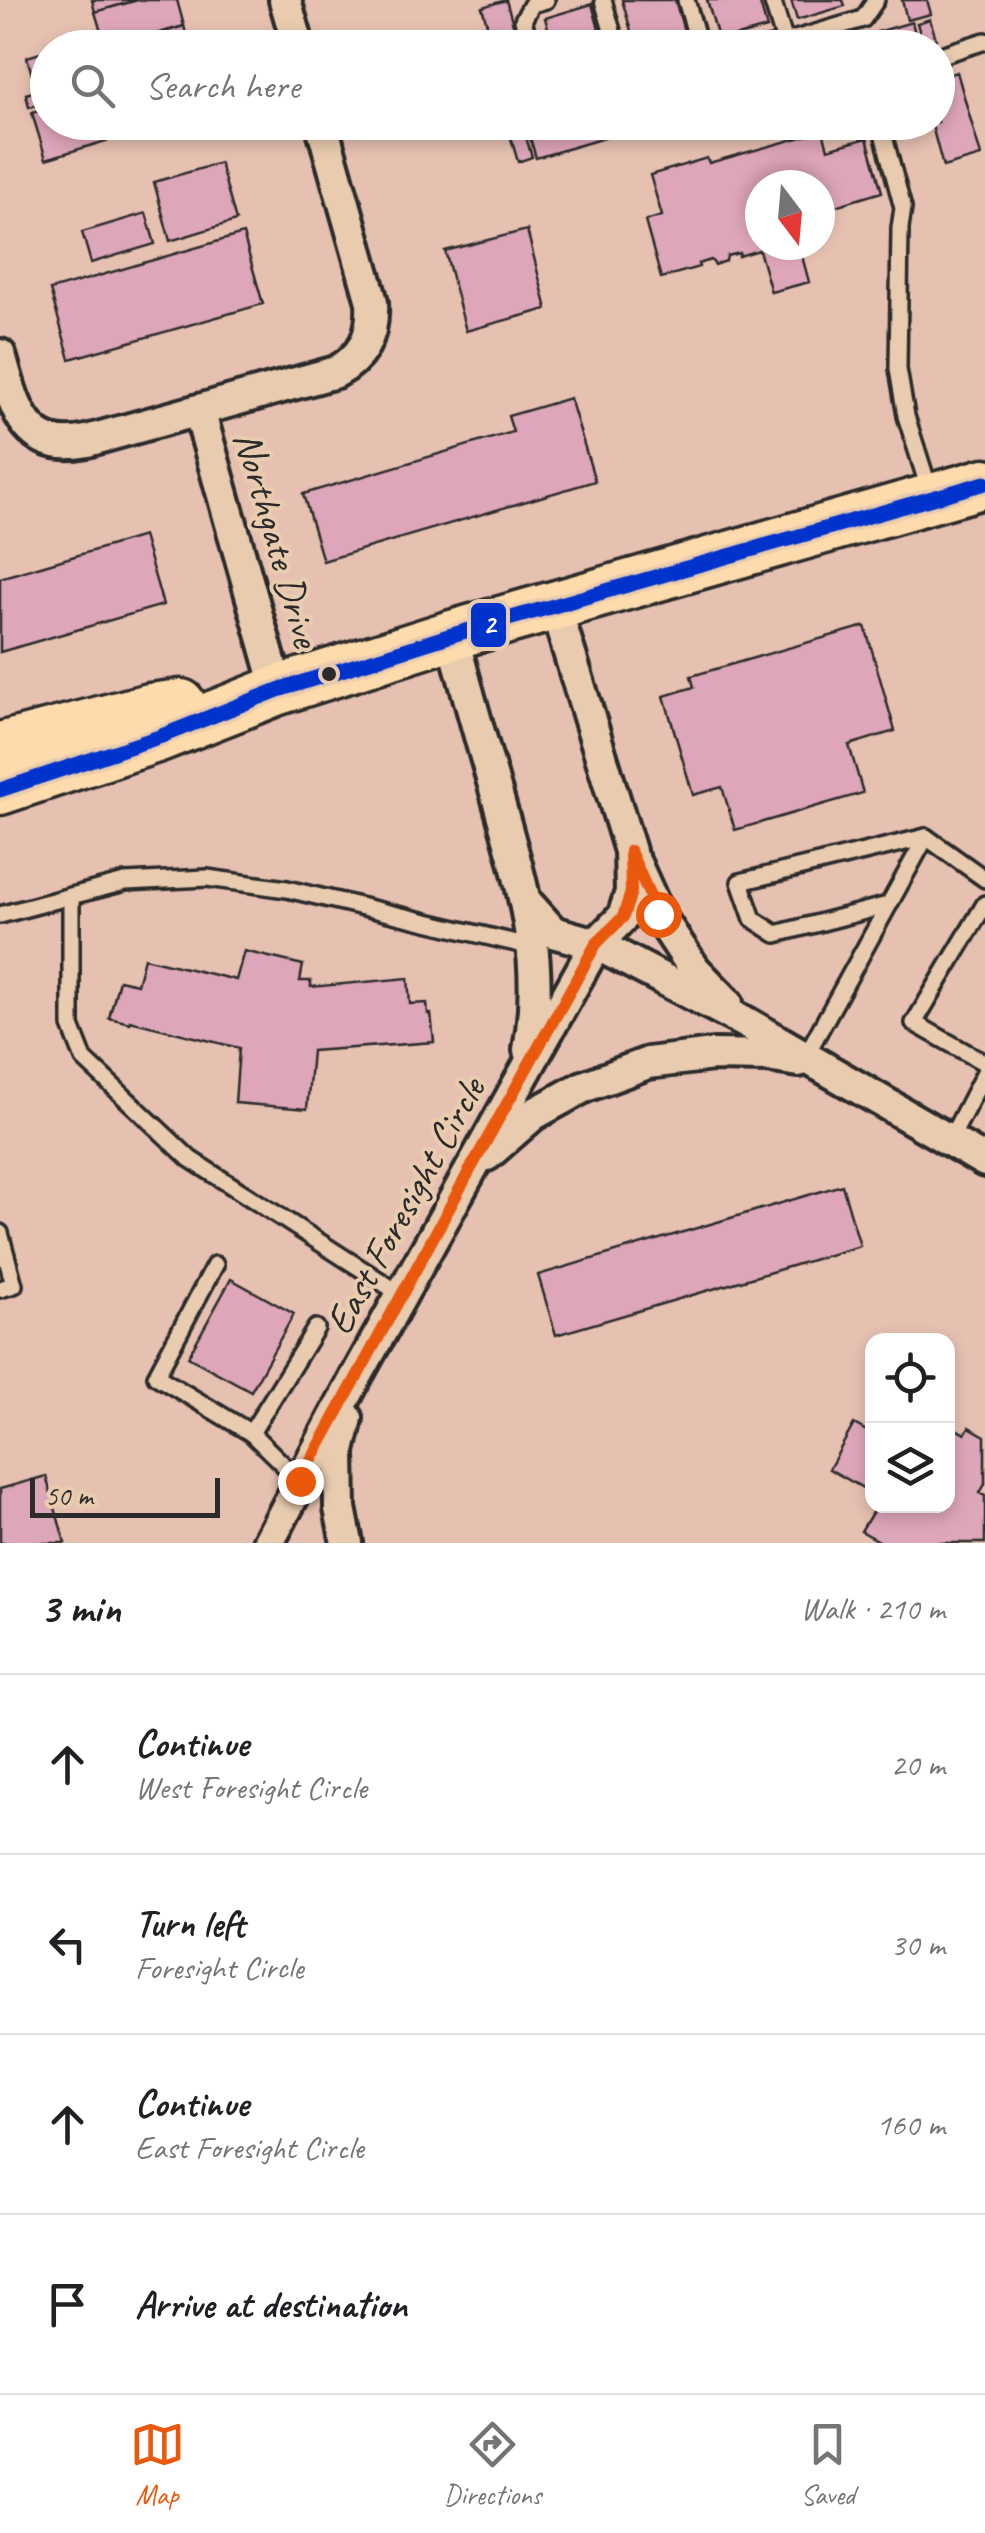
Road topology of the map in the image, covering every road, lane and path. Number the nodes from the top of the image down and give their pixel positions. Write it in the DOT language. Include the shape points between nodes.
graph roads {
  1 [pos="285,0"];
  2 [pos="546,0"];
  3 [pos="603,0"];
  4 [pos="686,0"];
  5 [pos="772,0"];
  6 [pos="876,0"];
  7 [pos="294,30"];
  8 [pos="526,30"];
  9 [pos="612,30"];
  10 [pos="695,30"];
  11 [pos="781,30"];
  12 [pos="828,30"];
  13 [pos="985,42"];
  14 [pos="955,51"];
  15 [pos="325,140"];
  16 [pos="885,140"];
  17 [pos="0,354"];
  18 [pos="200,410"];
  19 [pos="985,483"];
  20 [pos="932,498"];
  21 [pos="556,606"];
  22 [pos="452,635"];
  23 [pos="278,690"];
  24 [pos="0,747"];
  25 [pos="0,790"];
  26 [pos="926,837"];
  27 [pos="630,851"];
  28 [pos="985,879"];
  29 [pos="71,896"];
  30 [pos="527,904"];
  31 [pos="985,904"];
  32 [pos="888,906"];
  33 [pos="0,915"];
  34 [pos="596,944"];
  35 [pos="534,947"];
  36 [pos="745,1022"];
  37 [pos="811,1060"];
  38 [pos="985,1062"];
  39 [pos="524,1072"];
  40 [pos="985,1072"];
  41 [pos="950,1140"];
  42 [pos="985,1161"];
  43 [pos="470,1170"];
  44 [pos="0,1232"];
  45 [pos="215,1265"];
  46 [pos="0,1289"];
  47 [pos="402,1295"];
  48 [pos="316,1328"];
  49 [pos="356,1378"];
  50 [pos="251,1433"];
  51 [pos="300,1481"];
  52 [pos="268,1543"];
  53 [pos="347,1543"];
  1 -- 7 [label="street"];
  2 -- 8 [label="lane" via="532,4 523,20"];
  3 -- 9 [label="lane"];
  4 -- 10 [label="lane"];
  5 -- 11 [label="lane"];
  6 -- 12 [label="lane" via="863,20"];
  13 -- 14 [label="lane"];
  15 -- 18 [label="street" via="372,302 365,346 336,372"];
  16 -- 20 [label="lane" via="903,208 898,369"];
  17 -- 18 [label="street" via="20,416 49,440 75,444"];
  18 -- 23 [label="street, Northgate Drive"];
  19 -- 20 [label="main road"];
  20 -- 21 [label="main road"];
  21 -- 22 [label="main road"];
  21 -- 27 [label="street"];
  22 -- 23 [label="main road"];
  22 -- 30 [label="street, East Foresight Circle"];
  23 -- 24 [label="main road" via="150,708"];
  23 -- 25 [label="main road"];
  26 -- 28 [label="lane"];
  26 -- 32 [label="lane"];
  26 -- 32 [label="lane" via="740,882 753,919 776,934"];
  27 -- 34 [label="street, East Foresight Circle" via="631,892 623,917"];
  27 -- 36 [label="street" via="686,956"];
  29 -- 33 [label="lane"];
  29 -- 35 [label="lane" via="125,882 207,878"];
  29 -- 47 [label="lane" via="72,1026 84,1058 190,1159"];
  30 -- 34 [label="street" via="553,932"];
  30 -- 35 [label="street, East Foresight Circle"];
  31 -- 38 [label="lane" via="914,1023"];
  32 -- 37 [label="lane"];
  34 -- 36 [label="street"];
  34 -- 39 [label="street, East Foresight Circle"];
  35 -- 39 [label="street, East Foresight Circle" via="535,1017"];
  36 -- 37 [label="street"];
  37 -- 41 [label="street"];
  37 -- 43 [label="street" via="713,1055 648,1062 534,1114"];
  39 -- 43 [label="street, East Foresight Circle"];
  40 -- 41 [label="lane"];
  41 -- 42 [label="street"];
  43 -- 47 [label="street, East Foresight Circle"];
  44 -- 46 [label="lane" via="14,1285"];
  45 -- 50 [label="lane" via="156,1376"];
  47 -- 49 [label="street, East Foresight Circle"];
  48 -- 50 [label="lane"];
  49 -- 51 [label="street, East Foresight Circle"];
  49 -- 53 [label="street, East Foresight Circle" via="339,1451"];
  50 -- 51 [label="lane"];
  51 -- 52 [label="street, East Foresight Circle"];
}
